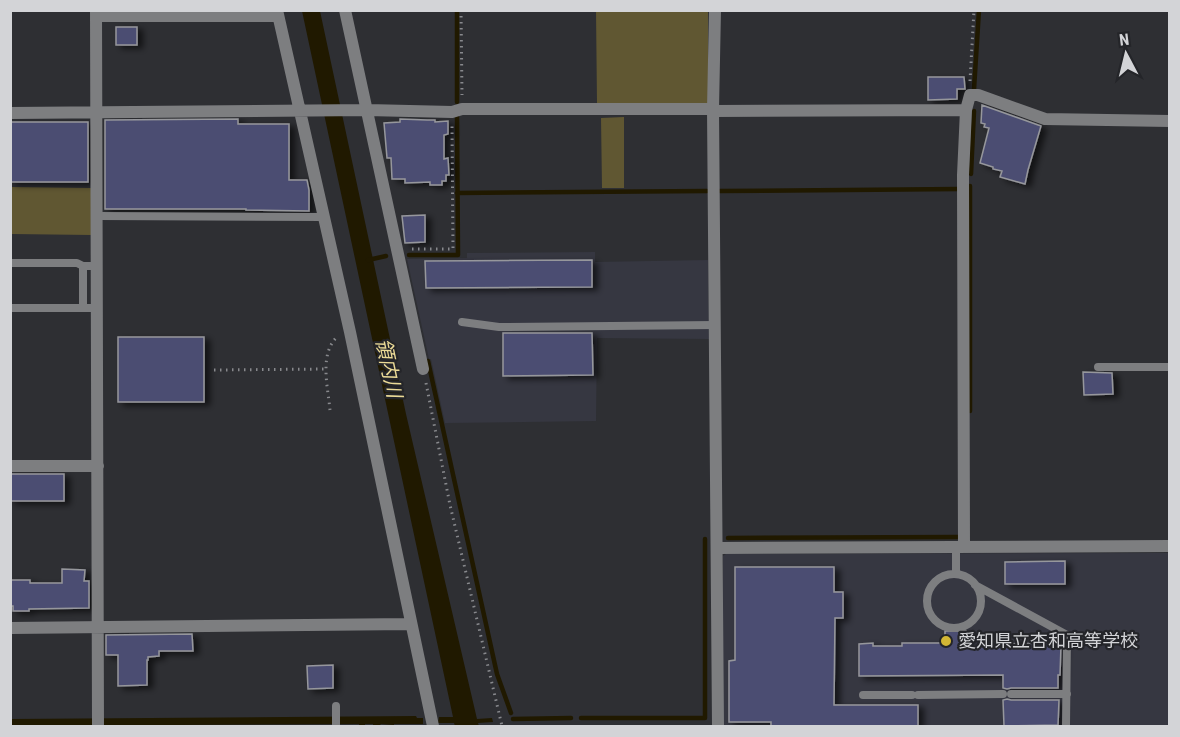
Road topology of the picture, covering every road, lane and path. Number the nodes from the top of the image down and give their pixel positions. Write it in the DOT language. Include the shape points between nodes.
graph roads {
  1 [pos="345,10"];
  2 [pos="461,10"];
  3 [pos="715,10"];
  4 [pos="974,10"];
  5 [pos="278,13"];
  6 [pos="97,14"];
  7 [pos="970,95"];
  8 [pos="365,110"];
  9 [pos="713,110"];
  10 [pos="966,110"];
  11 [pos="302,111"];
  12 [pos="457,111"];
  13 [pos="10,113"];
  14 [pos="98,113"];
  15 [pos="1170,121"];
  16 [pos="98,216"];
  17 [pos="324,217"];
  18 [pos="398,249"];
  19 [pos="10,263"];
  20 [pos="83,266"];
  21 [pos="98,266"];
  22 [pos="10,308"];
  23 [pos="83,308"];
  24 [pos="98,308"];
  25 [pos="462,322"];
  26 [pos="715,325"];
  27 [pos="350,332"];
  28 [pos="1098,367"];
  29 [pos="1170,367"];
  30 [pos="214,369"];
  31 [pos="326,369"];
  32 [pos="423,369"];
  33 [pos="330,410"];
  34 [pos="10,466"];
  35 [pos="98,466"];
  36 [pos="1170,546"];
  37 [pos="960,547"];
  38 [pos="717,548"];
  39 [pos="956,574"];
  40 [pos="975,585"];
  41 [pos="411,624"];
  42 [pos="98,627"];
  43 [pos="10,628"];
  44 [pos="1066,694"];
  45 [pos="863,695"];
  46 [pos="336,706"];
  47 [pos="98,721"];
  48 [pos="336,726"];
  49 [pos="434,726"];
  50 [pos="502,726"];
  51 [pos="718,726"];
  52 [pos="1066,726"];
  1 -- 8 [label="street"];
  2 -- 12 [label="path"];
  3 -- 9 [label="street"];
  4 -- 7 [label="path"];
  5 -- 6 [label="street"];
  5 -- 11 [label="street"];
  6 -- 14 [label="street"];
  7 -- 10 [label="street"];
  7 -- 15 [label="street" via="1045,119"];
  8 -- 11 [label="street"];
  8 -- 12 [label="street"];
  8 -- 18 [label="street"];
  9 -- 10 [label="street"];
  9 -- 12 [label="street"];
  9 -- 26 [label="street"];
  10 -- 37 [label="street"];
  11 -- 14 [label="street"];
  11 -- 17 [label="street"];
  12 -- 18 [label="path" via="453,249"];
  13 -- 14 [label="street"];
  14 -- 16 [label="street"];
  16 -- 17 [label="lane"];
  16 -- 21 [label="street"];
  17 -- 27 [label="street"];
  18 -- 32 [label="street"];
  19 -- 20 [label="lane"];
  20 -- 21 [label="lane"];
  20 -- 23 [label="lane"];
  21 -- 24 [label="street"];
  22 -- 23 [label="lane"];
  23 -- 24 [label="lane"];
  24 -- 35 [label="street"];
  25 -- 26 [label="lane" via="499,327"];
  26 -- 38 [label="street"];
  27 -- 31 [label="path" via="334,339"];
  27 -- 41 [label="street"];
  28 -- 29 [label="lane"];
  30 -- 31 [label="path"];
  31 -- 33 [label="path"];
  32 -- 50 [label="path" via="450,505"];
  34 -- 35 [label="street"];
  35 -- 42 [label="street"];
  36 -- 37 [label="street"];
  37 -- 38 [label="street"];
  37 -- 39 [label="lane"];
  38 -- 51 [label="street"];
  39 -- 40 [label="lane"];
  39 -- 40 [label="lane" via="935,582 927,595 928,610 937,623 959,628 973,620 981,599"];
  40 -- 44 [label="lane" via="1067,635"];
  41 -- 42 [label="street"];
  41 -- 49 [label="street"];
  42 -- 43 [label="street"];
  42 -- 47 [label="street"];
  44 -- 45 [label="lane"];
  44 -- 52 [label="lane"];
  46 -- 48 [label="lane"];
}
